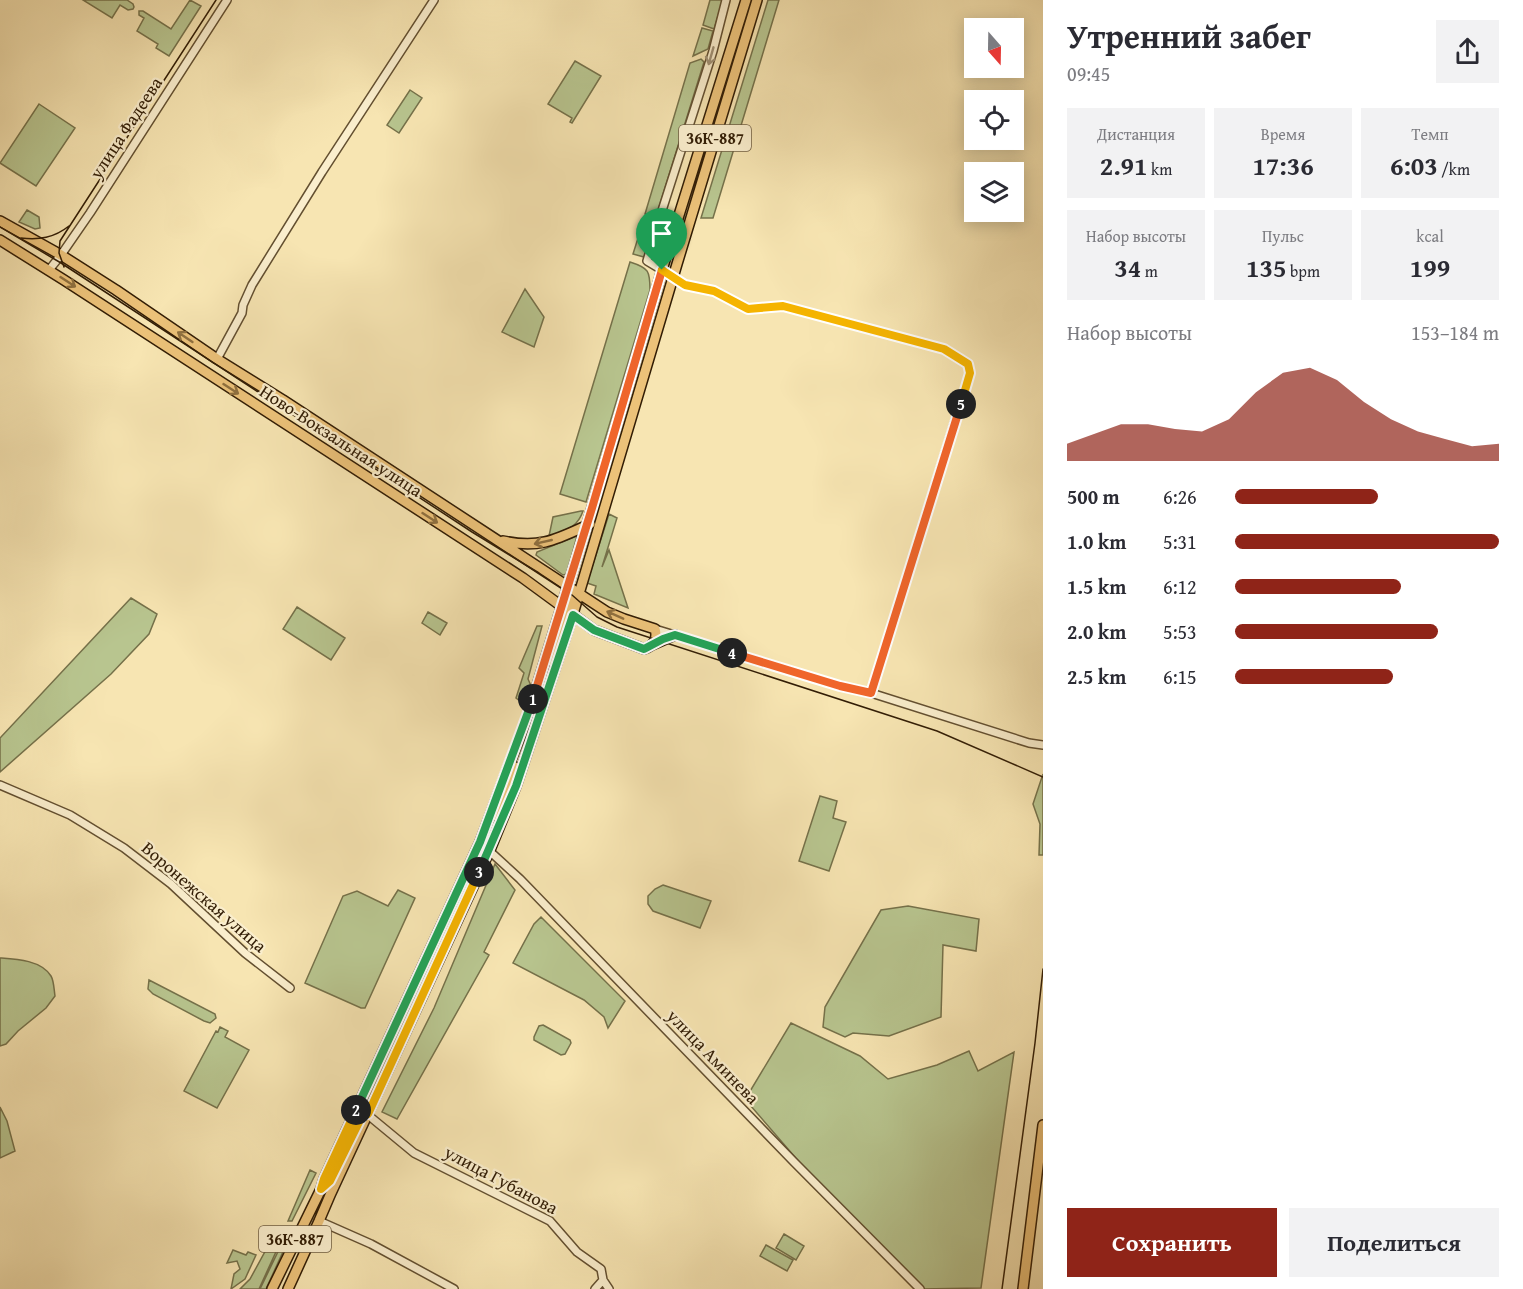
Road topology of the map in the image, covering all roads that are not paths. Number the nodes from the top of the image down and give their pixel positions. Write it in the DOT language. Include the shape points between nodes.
graph roads {
  1 [pos="226,0"];
  2 [pos="434,0"];
  3 [pos="726,0"];
  4 [pos="746,0"];
  5 [pos="751,0"];
  6 [pos="757,0"];
  7 [pos="0,221"];
  8 [pos="0,240"];
  9 [pos="61,255"];
  10 [pos="49,270"];
  11 [pos="668,273"];
  12 [pos="217,359"];
  13 [pos="590,524"];
  14 [pos="498,540"];
  15 [pos="574,590"];
  16 [pos="568,610"];
  17 [pos="655,629"];
  18 [pos="674,635"];
  19 [pos="652,645"];
  20 [pos="871,693"];
  21 [pos="1043,745"];
  22 [pos="0,785"];
  23 [pos="487,848"];
  24 [pos="290,988"];
  25 [pos="366,1113"];
  26 [pos="1043,1125"];
  27 [pos="330,1181"];
  28 [pos="321,1189"];
  29 [pos="331,1193"];
  30 [pos="319,1221"];
  31 [pos="603,1280"];
  32 [pos="272,1289"];
  33 [pos="288,1289"];
  34 [pos="454,1289"];
  35 [pos="595,1289"];
  36 [pos="609,1289"];
  37 [pos="920,1289"];
  38 [pos="1023,1289"];
  1 -- 9 [label="street, улица Фадеева"];
  2 -- 12 [label="street" via="252,285"];
  3 -- 11 [label="street, one-way" via="647,261"];
  4 -- 11 [label="main road, 36К-887"];
  5 -- 11 [label="main road, 36К-887"];
  6 -- 11 [label="main road, 36К-887"];
  7 -- 9 [label="main road, Ново-Вокзальная улица"];
  8 -- 10 [label="main road, Ново-Вокзальная улица"];
  9 -- 10 [label="street, улица Фадеева"];
  12 -- 9 [label="main road, Ново-Вокзальная улица, one-way"];
  10 -- 16 [label="main road, Ново-Вокзальная улица, one-way"];
  11 -- 13 [label="main road, 36К-887"];
  11 -- 15 [label="main road, 36К-887"];
  11 -- 20 [label="street" via="685,285 714,291 748,309 783,306 944,349 968,364 970,373"];
  12 -- 14 [label="main road, Ново-Вокзальная улица"];
  13 -- 14 [label="main road, one-way" via="538,544"];
  13 -- 15 [label="main road, 36К-887"];
  14 -- 15 [label="main road, Ново-Вокзальная улица"];
  15 -- 16 [label="main road, 36К-887"];
  17 -- 15 [label="main road, Ново-Вокзальная улица, one-way" via="615,616"];
  16 -- 19 [label="main road, Ново-Вокзальная улица" via="612,638 644,649"];
  16 -- 23 [label="main road, 36К-887"];
  16 -- 28 [label="main road, 36К-887" via="480,842"];
  17 -- 18 [label="street, Ново-Вокзальная улица"];
  17 -- 19 [label="main road"];
  18 -- 19 [label="main road"];
  18 -- 20 [label="street, Ново-Вокзальная улица"];
  20 -- 21 [label="street, Ново-Вокзальная улица"];
  22 -- 24 [label="street, Воронежская улица" via="70,815 124,848"];
  23 -- 25 [label="main road, 36К-887" via="419,986"];
  23 -- 37 [label="street, улица Аминева"];
  25 -- 27 [label="main road, 36К-887"];
  25 -- 29 [label="main road, 36К-887"];
  25 -- 31 [label="street, улица Губанова" via="414,1153 550,1221 577,1252 601,1269"];
  26 -- 38 [label="main road"];
  27 -- 28 [label="main road, 36К-887"];
  27 -- 29 [label="main road, 36К-887"];
  28 -- 32 [label="main road, 36К-887"];
  29 -- 30 [label="main road, 36К-887"];
  30 -- 33 [label="main road, 36К-887"];
  30 -- 34 [label="street"];
  31 -- 35 [label="street"];
  31 -- 36 [label="street, улица Губанова"];
}
